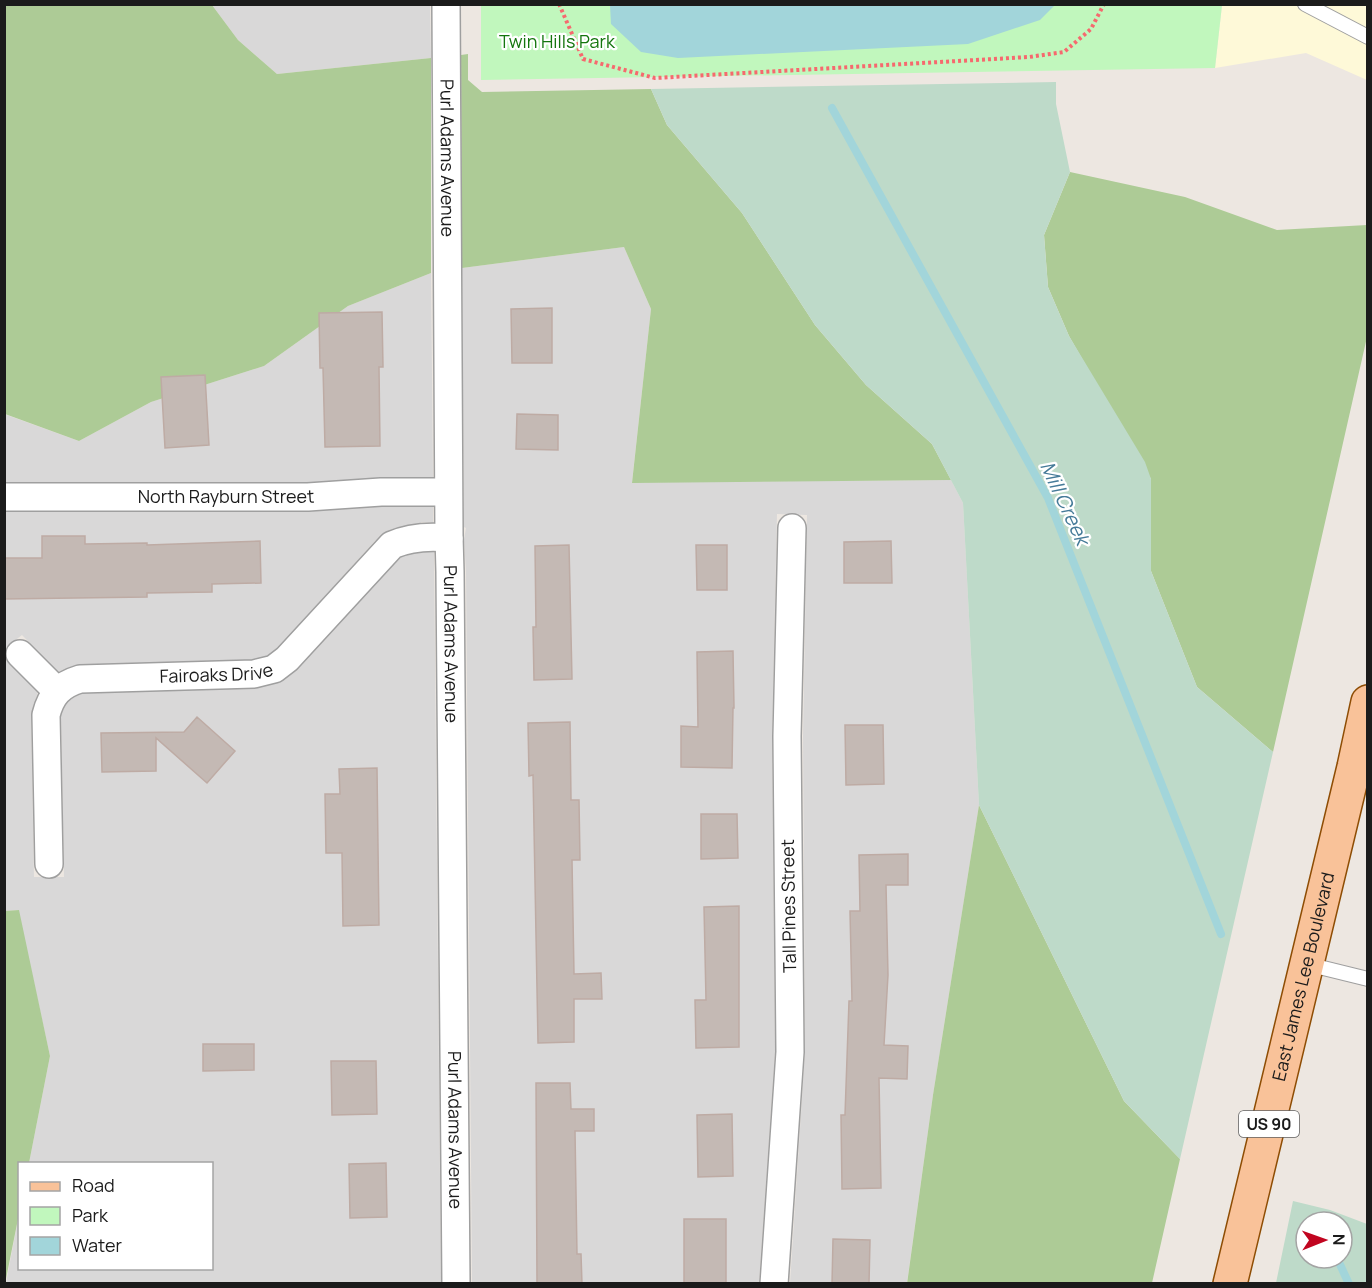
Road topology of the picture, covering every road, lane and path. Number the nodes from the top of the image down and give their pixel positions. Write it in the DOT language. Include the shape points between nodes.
graph roads {
  1 [pos="446,4"];
  2 [pos="559,4"];
  3 [pos="1104,4"];
  4 [pos="1305,4"];
  5 [pos="1368,37"];
  6 [pos="448,492"];
  7 [pos="4,497"];
  8 [pos="792,528"];
  9 [pos="441,537"];
  10 [pos="20,654"];
  11 [pos="57,691"];
  12 [pos="1368,702"];
  13 [pos="49,864"];
  14 [pos="1307,964"];
  15 [pos="1368,979"];
  16 [pos="456,1284"];
  17 [pos="774,1284"];
  18 [pos="1230,1284"];
  1 -- 6 [label="street, Purl Adams Avenue"];
  2 -- 3 [label="path" via="583,58 655,78 1064,52 1091,29"];
  4 -- 5 [label="lane"];
  6 -- 7 [label="street, North Rayburn Street"];
  6 -- 9 [label="street, Purl Adams Avenue"];
  8 -- 17 [label="street, Tall Pines Street" via="788,726 790,1052"];
  9 -- 11 [label="street, Fairoaks Drive" via="403,541 385,550 274,669 254,674 80,679"];
  9 -- 16 [label="street, Purl Adams Avenue" via="450,572"];
  10 -- 11 [label="street"];
  11 -- 13 [label="street" via="46,715"];
  12 -- 14 [label="main road, East James Lee Boulevard / US 90"];
  14 -- 15 [label="lane"];
  14 -- 18 [label="main road, East James Lee Boulevard / US 90"];
}
